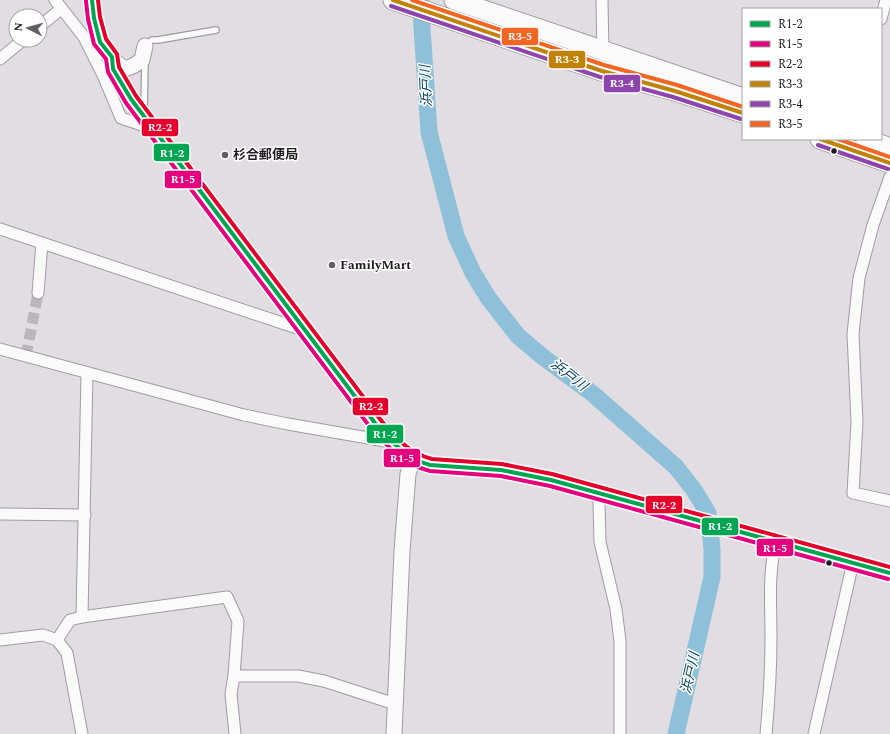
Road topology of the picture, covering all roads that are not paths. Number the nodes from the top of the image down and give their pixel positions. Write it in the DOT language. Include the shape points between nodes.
graph roads {
  1 [pos="92,0"];
  2 [pos="394,0"];
  3 [pos="454,0"];
  4 [pos="602,0"];
  5 [pos="886,0"];
  6 [pos="58,4"];
  7 [pos="882,15"];
  8 [pos="48,16"];
  9 [pos="216,30"];
  10 [pos="145,46"];
  11 [pos="13,48"];
  12 [pos="604,51"];
  13 [pos="112,57"];
  14 [pos="0,59"];
  15 [pos="602,71"];
  16 [pos="742,98"];
  17 [pos="742,113"];
  18 [pos="144,115"];
  19 [pos="154,130"];
  20 [pos="823,140"];
  21 [pos="869,140"];
  22 [pos="890,148"];
  23 [pos="890,163"];
  24 [pos="890,177"];
  25 [pos="0,229"];
  26 [pos="42,243"];
  27 [pos="38,293"];
  28 [pos="306,330"];
  29 [pos="0,349"];
  30 [pos="88,373"];
  31 [pos="348,386"];
  32 [pos="375,423"];
  33 [pos="391,442"];
  34 [pos="413,460"];
  35 [pos="600,493"];
  36 [pos="890,501"];
  37 [pos="0,514"];
  38 [pos="85,515"];
  39 [pos="771,541"];
  40 [pos="852,563"];
  41 [pos="890,573"];
  42 [pos="82,617"];
  43 [pos="0,640"];
  44 [pos="57,640"];
  45 [pos="234,676"];
  46 [pos="395,704"];
  47 [pos="82,734"];
  48 [pos="235,734"];
  49 [pos="394,734"];
  50 [pos="620,734"];
  51 [pos="766,734"];
  52 [pos="814,734"];
  1 -- 13 [label="main road" via="100,42"];
  2 -- 15 [label="highway"];
  3 -- 12 [label="highway"];
  4 -- 12 [label="street"];
  5 -- 7 [label="street"];
  6 -- 8 [label="street"];
  6 -- 19 [label="street" via="84,37 121,118"];
  9 -- 10 [label="lane" via="152,40"];
  10 -- 13 [label="main road" via="142,60 131,68 118,66"];
  10 -- 18 [label="lane"];
  11 -- 14 [label="street"];
  12 -- 15 [label="street"];
  12 -- 16 [label="highway"];
  13 -- 18 [label="main road" via="113,69"];
  15 -- 17 [label="highway"];
  18 -- 19 [label="main road"];
  19 -- 28 [label="main road"];
  20 -- 23 [label="highway"];
  21 -- 22 [label="highway"];
  24 -- 36 [label="street" via="873,225 859,278 853,334 857,422 853,493"];
  25 -- 26 [label="street"];
  26 -- 27 [label="street"];
  26 -- 28 [label="street"];
  28 -- 31 [label="main road"];
  29 -- 30 [label="street"];
  30 -- 33 [label="street" via="244,415"];
  30 -- 38 [label="street"];
  32 -- 33 [label="main road"];
  33 -- 34 [label="main road"];
  34 -- 35 [label="main road" via="431,465 517,472"];
  34 -- 46 [label="main road" via="406,493"];
  35 -- 39 [label="main road"];
  35 -- 50 [label="street" via="600,542 616,609 620,641"];
  37 -- 38 [label="street"];
  38 -- 42 [label="street"];
  39 -- 40 [label="main road"];
  39 -- 51 [label="street" via="771,636"];
  40 -- 41 [label="main road"];
  40 -- 52 [label="street"];
  42 -- 44 [label="street" via="70,620"];
  42 -- 45 [label="street" via="227,597 238,621"];
  43 -- 44 [label="street" via="43,635"];
  44 -- 47 [label="street" via="67,653"];
  45 -- 46 [label="street" via="298,676 324,681"];
  45 -- 48 [label="street" via="231,694"];
  46 -- 49 [label="main road"];
}
